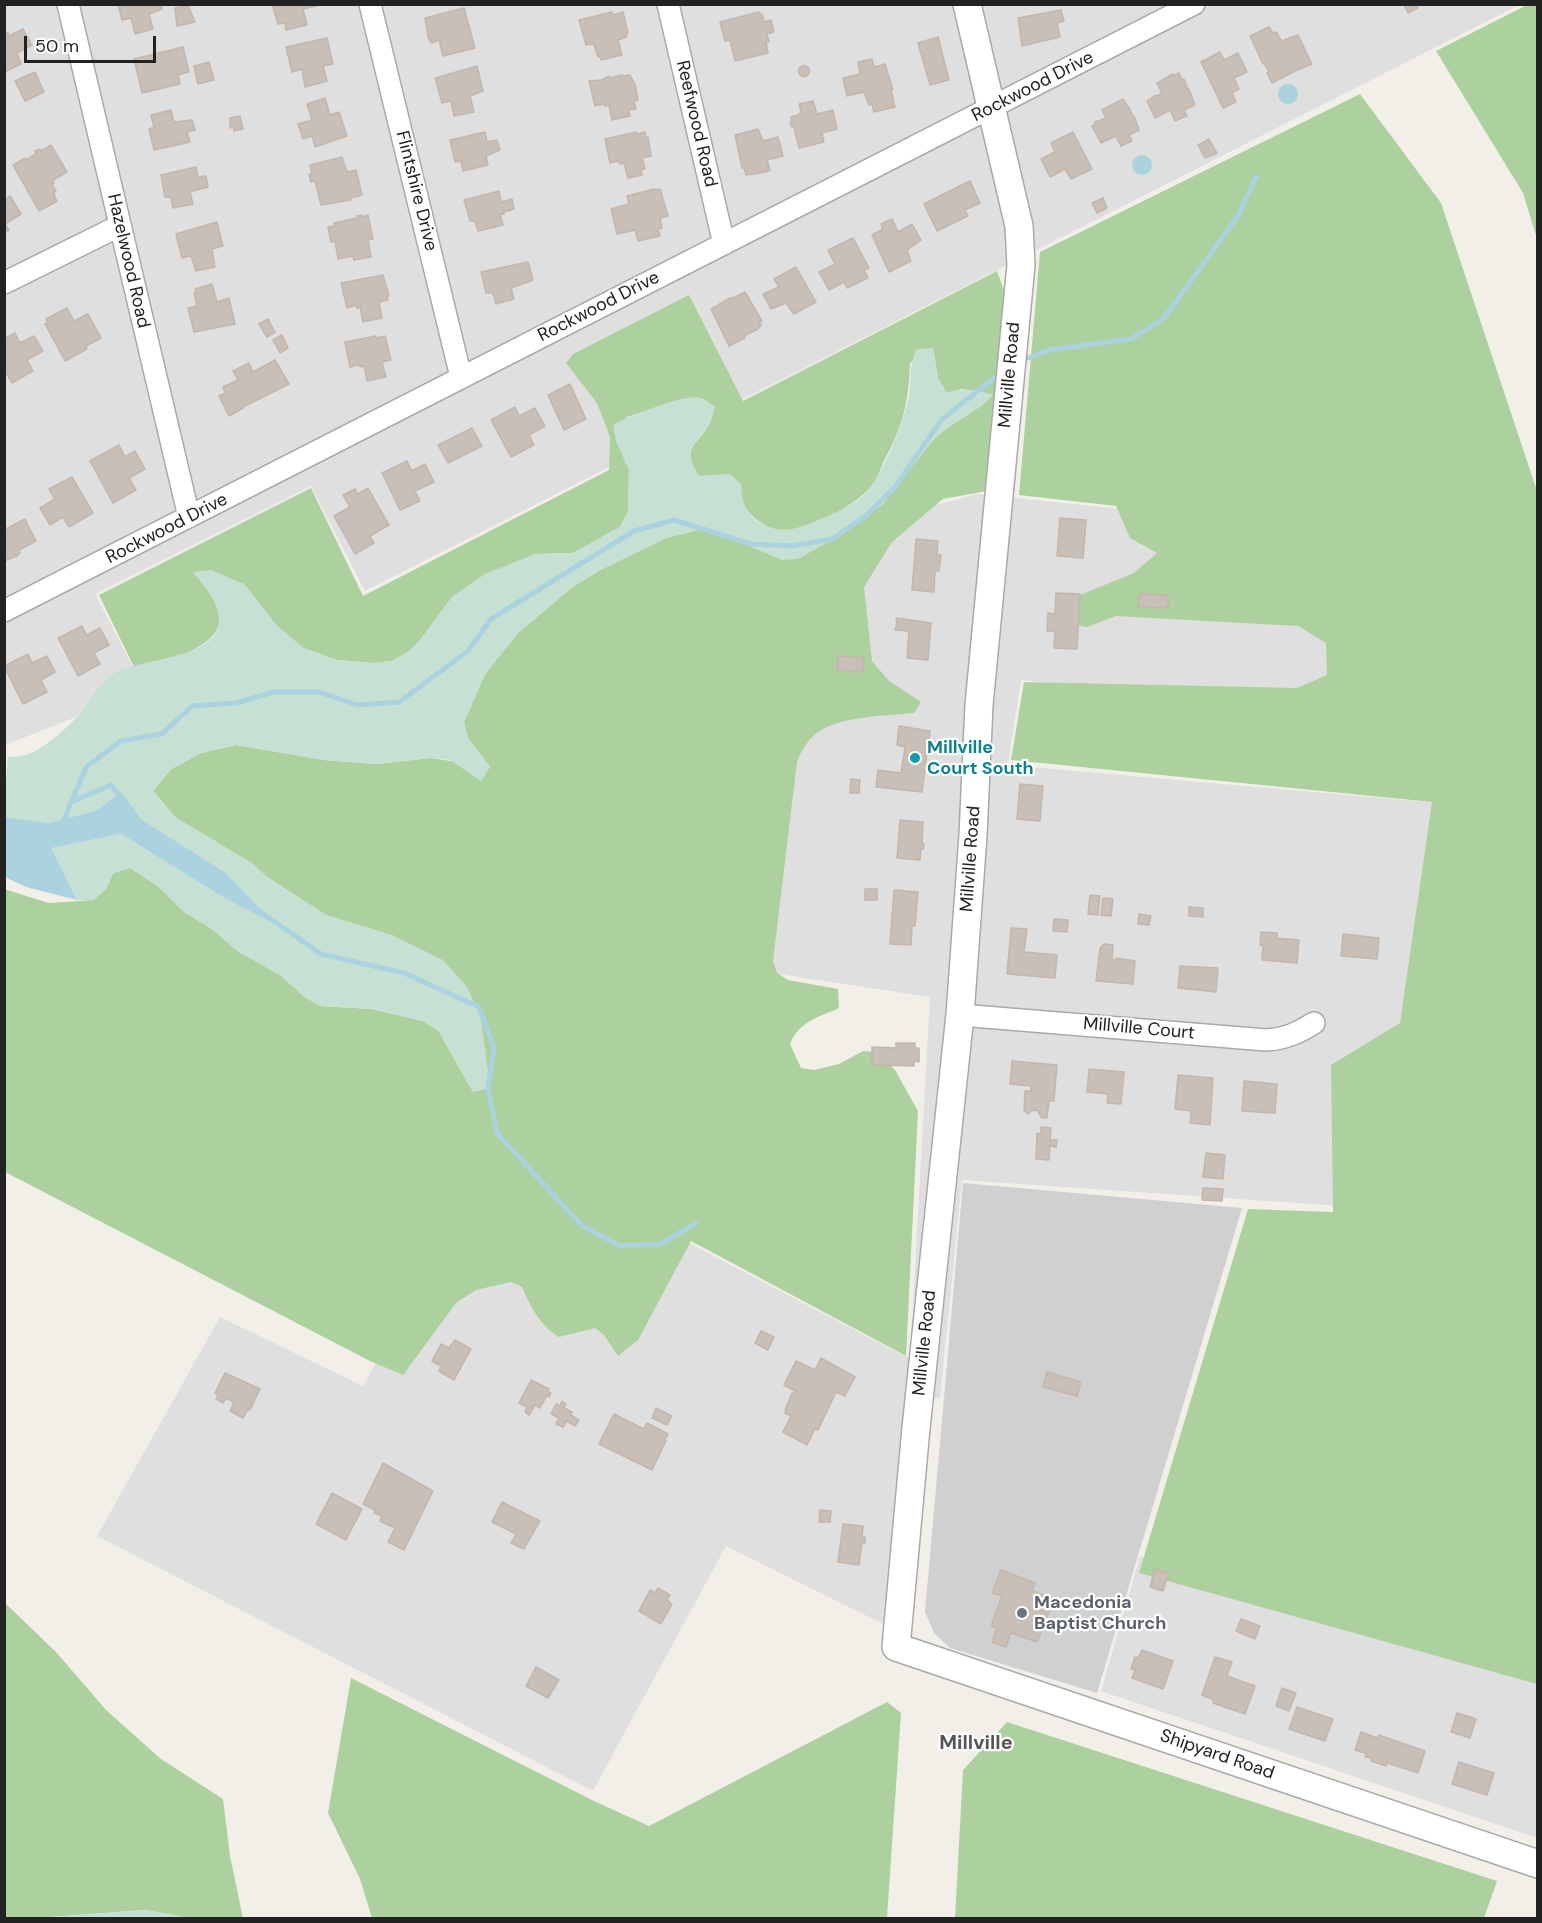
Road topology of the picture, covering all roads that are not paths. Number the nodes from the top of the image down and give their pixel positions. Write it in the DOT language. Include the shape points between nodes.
graph roads {
  1 [pos="68,4"];
  2 [pos="370,4"];
  3 [pos="668,4"];
  4 [pos="967,4"];
  5 [pos="1194,4"];
  6 [pos="991,109"];
  7 [pos="119,226"];
  8 [pos="724,244"];
  9 [pos="4,283"];
  10 [pos="461,377"];
  11 [pos="189,518"];
  12 [pos="4,611"];
  13 [pos="960,1015"];
  14 [pos="1314,1023"];
  15 [pos="896,1647"];
  16 [pos="1538,1864"];
  1 -- 7 [label="street, Hazelwood Road"];
  2 -- 10 [label="street, Flintshire Drive"];
  3 -- 8 [label="street, Reefwood Road"];
  4 -- 6 [label="street, Millville Road"];
  5 -- 6 [label="street, Rockwood Drive"];
  6 -- 8 [label="street, Rockwood Drive"];
  6 -- 13 [label="street, Millville Road" via="1019,226 1021,265 979,705 974,836"];
  7 -- 9 [label="street"];
  7 -- 11 [label="street, Hazelwood Road"];
  8 -- 10 [label="street, Rockwood Drive"];
  10 -- 11 [label="street, Rockwood Drive"];
  11 -- 12 [label="street, Rockwood Drive"];
  13 -- 14 [label="street, Millville Court" via="1266,1040 1281,1040"];
  13 -- 15 [label="street, Millville Road"];
  15 -- 16 [label="street, Shipyard Road"];
}
